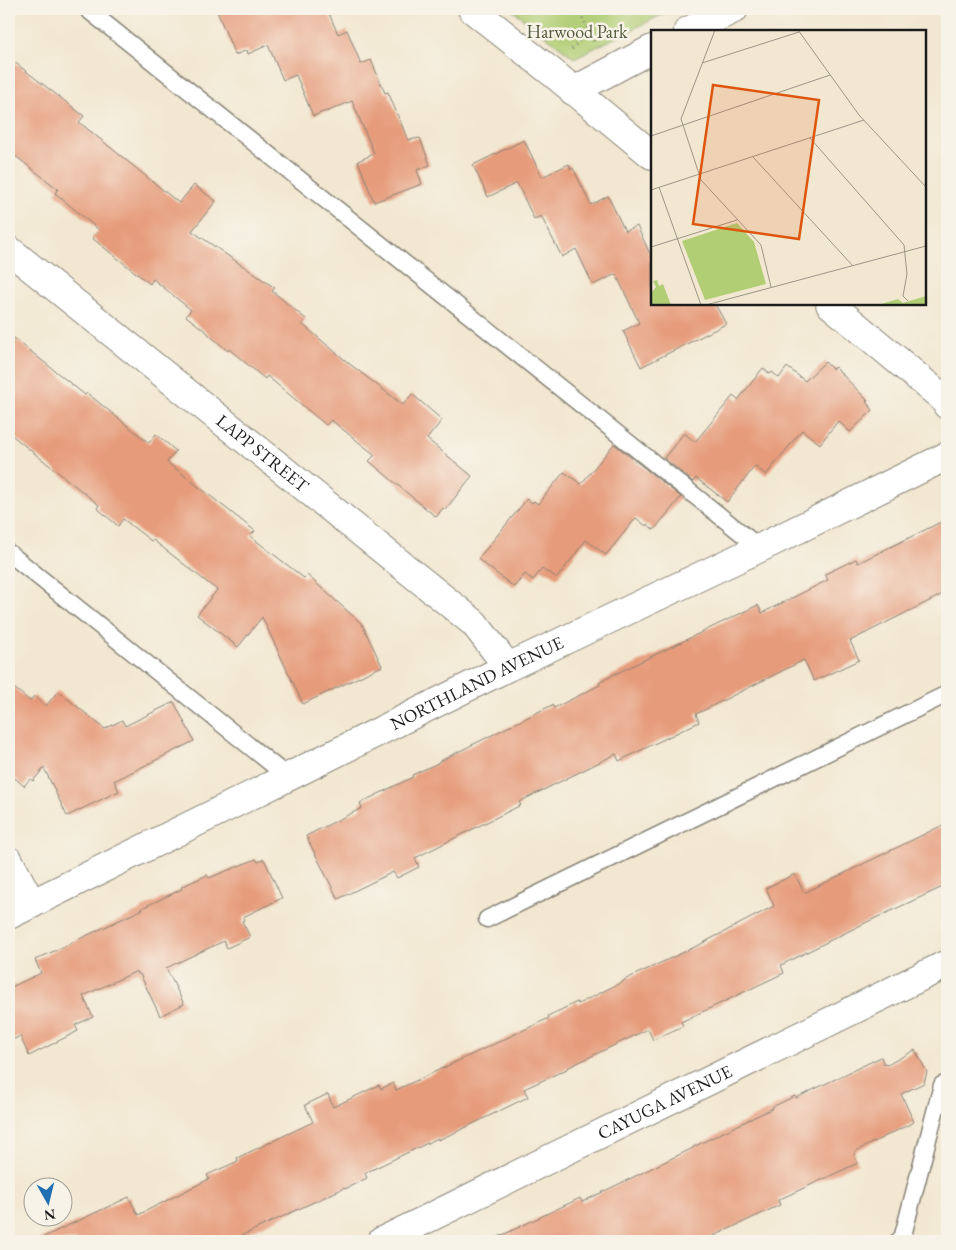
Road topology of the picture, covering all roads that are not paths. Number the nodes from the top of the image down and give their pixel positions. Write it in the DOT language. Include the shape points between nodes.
graph roads {
  1 [pos="87,9"];
  2 [pos="472,9"];
  3 [pos="734,9"];
  4 [pos="690,30"];
  5 [pos="651,50"];
  6 [pos="573,90"];
  7 [pos="651,154"];
  8 [pos="9,250"];
  9 [pos="831,305"];
  10 [pos="947,404"];
  11 [pos="947,456"];
  12 [pos="760,548"];
  13 [pos="9,553"];
  14 [pos="508,666"];
  15 [pos="947,694"];
  16 [pos="288,777"];
  17 [pos="9,861"];
  18 [pos="20,910"];
  19 [pos="486,919"];
  20 [pos="947,964"];
  21 [pos="942,1085"];
  22 [pos="382,1241"];
  23 [pos="898,1241"];
  1 -- 12 [label="lane"];
  2 -- 6 [label="street"];
  3 -- 4 [label="street"];
  5 -- 6 [label="street"];
  6 -- 7 [label="street"];
  8 -- 14 [label="street, LAPP STREET" via="474,623"];
  9 -- 10 [label="street"];
  11 -- 12 [label="street, NORTHLAND AVENUE"];
  12 -- 14 [label="street, NORTHLAND AVENUE"];
  13 -- 16 [label="lane"];
  14 -- 16 [label="street, NORTHLAND AVENUE"];
  15 -- 19 [label="lane"];
  16 -- 18 [label="street, NORTHLAND AVENUE"];
  17 -- 18 [label="street"];
  20 -- 22 [label="street, CAYUGA AVENUE"];
  21 -- 23 [label="lane" via="902,1239"];
}
